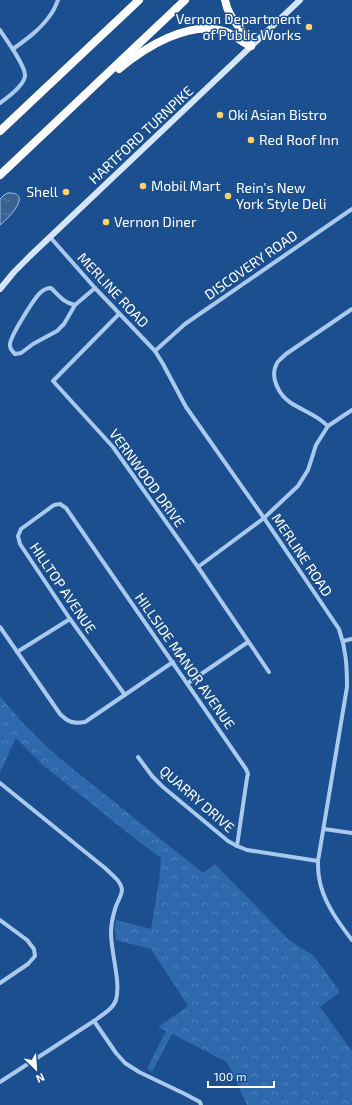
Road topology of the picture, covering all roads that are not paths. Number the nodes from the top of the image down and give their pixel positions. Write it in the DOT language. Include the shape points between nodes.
graph roads {
  1 [pos="58,0"];
  2 [pos="139,0"];
  3 [pos="185,0"];
  4 [pos="225,0"];
  5 [pos="300,0"];
  6 [pos="0,30"];
  7 [pos="251,46"];
  8 [pos="13,49"];
  9 [pos="99,82"];
  10 [pos="0,103"];
  11 [pos="0,132"];
  12 [pos="0,175"];
  13 [pos="352,209"];
  14 [pos="50,237"];
  15 [pos="95,288"];
  16 [pos="0,289"];
  17 [pos="75,305"];
  18 [pos="352,309"];
  19 [pos="119,314"];
  20 [pos="155,351"];
  21 [pos="352,410"];
  22 [pos="328,426"];
  23 [pos="60,504"];
  24 [pos="264,518"];
  25 [pos="198,567"];
  26 [pos="70,619"];
  27 [pos="0,627"];
  28 [pos="352,639"];
  29 [pos="248,642"];
  30 [pos="343,642"];
  31 [pos="16,652"];
  32 [pos="173,662"];
  33 [pos="269,672"];
  34 [pos="188,683"];
  35 [pos="125,695"];
  36 [pos="138,757"];
  37 [pos="0,783"];
  38 [pos="324,829"];
  39 [pos="352,833"];
  40 [pos="237,846"];
  41 [pos="318,861"];
  42 [pos="0,920"];
  43 [pos="351,938"];
  44 [pos="0,983"];
  45 [pos="94,1021"];
  46 [pos="0,1082"];
  47 [pos="201,1105"];
  1 -- 8 [label="street" via="40,27"];
  2 -- 11 [label="highway"];
  3 -- 9 [label="highway"];
  4 -- 7 [label="highway" via="230,15"];
  5 -- 7 [label="main road, HARTFORD TURNPIKE"];
  6 -- 8 [label="street"];
  7 -- 9 [label="highway" via="223,30 185,32 145,50 113,75"];
  7 -- 14 [label="main road, HARTFORD TURNPIKE"];
  8 -- 10 [label="street" via="24,67 25,77 21,85"];
  9 -- 12 [label="highway"];
  13 -- 20 [label="street, DISCOVERY ROAD" via="185,324"];
  14 -- 15 [label="street, MERLINE ROAD"];
  14 -- 16 [label="main road, HARTFORD TURNPIKE"];
  15 -- 17 [label="street"];
  15 -- 19 [label="street, MERLINE ROAD"];
  17 -- 17 [label="street" via="57,331 21,353 15,354 12,351 9,346 11,339 29,307 46,288 51,288 64,302"];
  18 -- 22 [label="street" via="286,354 275,370 277,387 285,398"];
  19 -- 20 [label="street, MERLINE ROAD"];
  19 -- 25 [label="street, VERNWOOD DRIVE" via="53,381 113,447"];
  20 -- 24 [label="street, MERLINE ROAD" via="186,407"];
  21 -- 22 [label="street"];
  22 -- 24 [label="street" via="316,445 308,470 298,486"];
  23 -- 26 [label="street, HILLTOP AVENUE" via="54,505 21,529 18,536 20,544"];
  23 -- 32 [label="street, HILLSIDE MANOR AVENUE" via="66,508"];
  24 -- 25 [label="street"];
  24 -- 30 [label="street, MERLINE ROAD" via="339,629"];
  25 -- 29 [label="street, VERNWOOD DRIVE"];
  26 -- 31 [label="street"];
  26 -- 35 [label="street, HILLTOP AVENUE"];
  27 -- 31 [label="street"];
  28 -- 30 [label="street"];
  29 -- 33 [label="street, VERNWOOD DRIVE"];
  29 -- 34 [label="street"];
  30 -- 38 [label="street, MERLINE ROAD" via="347,687"];
  31 -- 35 [label="street" via="67,721 85,722"];
  32 -- 34 [label="street, HILLSIDE MANOR AVENUE"];
  32 -- 35 [label="street"];
  34 -- 40 [label="street, HILLSIDE MANOR AVENUE" via="248,774"];
  36 -- 40 [label="street, QUARRY DRIVE" via="162,787"];
  37 -- 45 [label="street" via="120,882 122,892 112,922 111,934 118,994 110,1010"];
  38 -- 39 [label="street"];
  38 -- 41 [label="street, MERLINE ROAD"];
  40 -- 41 [label="street, QUARRY DRIVE" via="247,850"];
  41 -- 43 [label="street, MERLINE ROAD" via="323,893"];
  42 -- 44 [label="street" via="27,940 34,949 35,956 28,964"];
  45 -- 46 [label="street"];
  45 -- 47 [label="street" via="124,1063 200,1102"];
}
